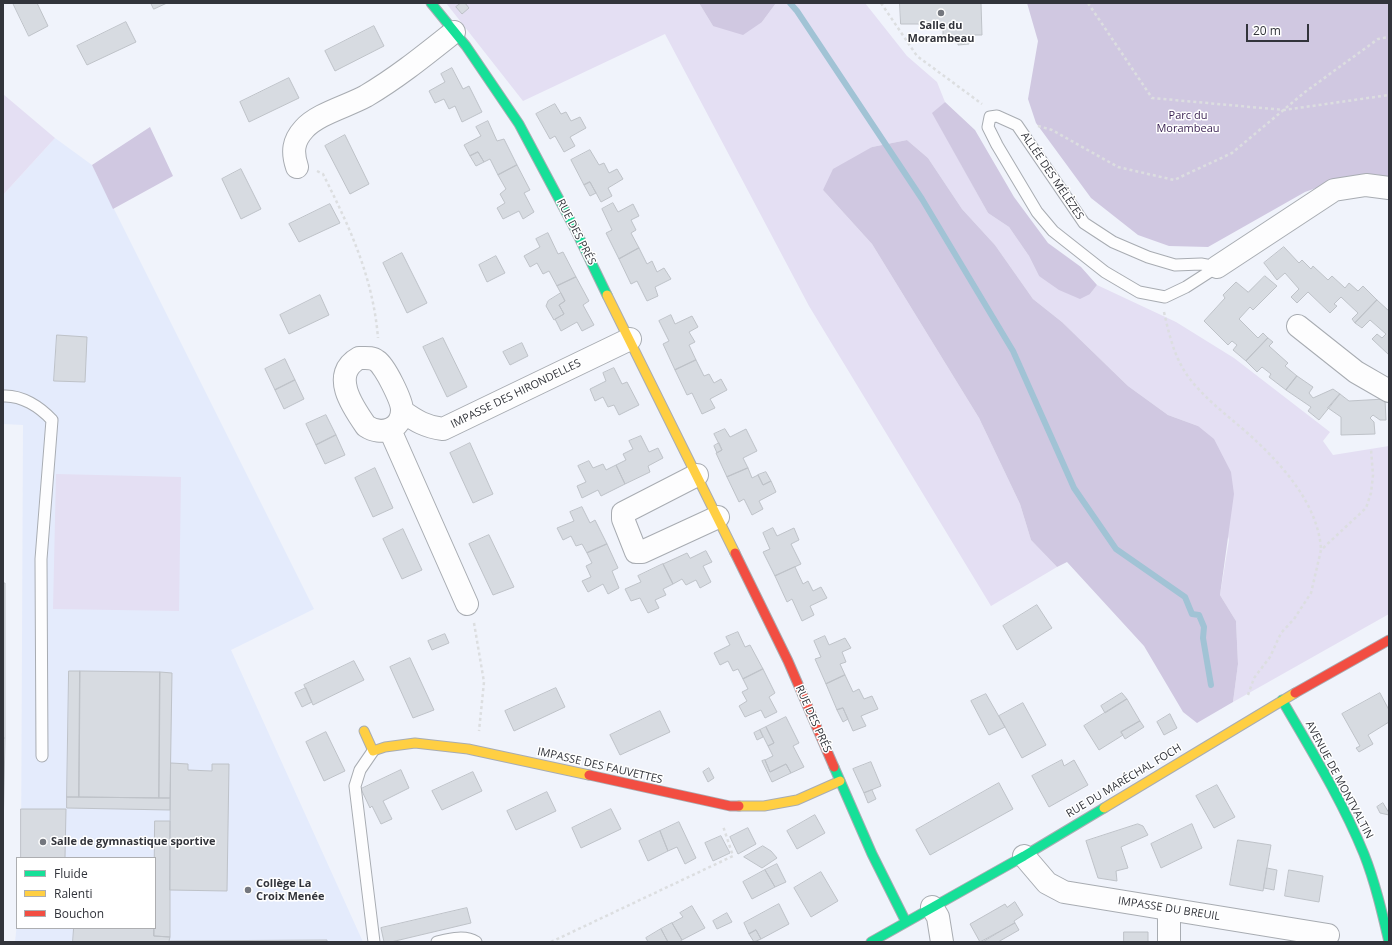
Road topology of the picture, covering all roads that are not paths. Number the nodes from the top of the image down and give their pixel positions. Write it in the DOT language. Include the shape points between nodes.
graph roads {
  1 [pos="431,3"];
  2 [pos="454,32"];
  3 [pos="297,167"];
  4 [pos="1389,188"];
  5 [pos="1217,267"];
  6 [pos="1298,326"];
  7 [pos="630,339"];
  8 [pos="1389,391"];
  9 [pos="3,396"];
  10 [pos="402,411"];
  11 [pos="390,430"];
  12 [pos="697,475"];
  13 [pos="718,517"];
  14 [pos="467,604"];
  15 [pos="1389,640"];
  16 [pos="1282,700"];
  17 [pos="364,731"];
  18 [pos="373,751"];
  19 [pos="42,756"];
  20 [pos="840,781"];
  21 [pos="1024,856"];
  22 [pos="932,907"];
  23 [pos="1381,909"];
  24 [pos="1169,910"];
  25 [pos="906,922"];
  26 [pos="1389,923"];
  27 [pos="1328,935"];
  28 [pos="936,940"];
  29 [pos="374,942"];
  30 [pos="437,942"];
  31 [pos="476,942"];
  32 [pos="871,942"];
  33 [pos="1169,942"];
  34 [pos="1389,942"];
  1 -- 2 [label="street, RUE DES PRÉS"];
  2 -- 3 [label="street" via="401,74 305,128 294,146 293,155"];
  2 -- 7 [label="street, RUE DES PRÉS" via="519,124"];
  4 -- 5 [label="street" via="1366,185 1334,190"];
  5 -- 5 [label="lane, ALLÉE DES MÉLÈZES" via="1201,264 1176,265 1148,257 1113,242 1084,223 1017,125 997,116 990,117 988,127 1037,212 1053,231 1105,272 1139,292 1165,297"];
  6 -- 8 [label="street" via="1356,372"];
  7 -- 10 [label="street, IMPASSE DES HIRONDELLES" via="443,429 430,428"];
  7 -- 12 [label="street, RUE DES PRÉS"];
  9 -- 19 [label="lane" via="13,396 41,409 52,420 41,559"];
  10 -- 11 [label="street" via="400,420"];
  10 -- 11 [label="street" via="402,404 386,372 377,361 359,358 351,363 346,370 345,386 366,426 381,432"];
  11 -- 14 [label="street"];
  12 -- 13 [label="street, RUE DES PRÉS"];
  12 -- 13 [label="street" via="623,513 636,552 642,552"];
  13 -- 20 [label="street, RUE DES PRÉS" via="788,661"];
  15 -- 16 [label="street, RUE DU MARÉCHAL FOCH"];
  16 -- 21 [label="street, RUE DU MARÉCHAL FOCH"];
  16 -- 23 [label="street, AVENUE DE MONTVALTIN" via="1332,789 1364,854"];
  17 -- 18 [label="street"];
  18 -- 20 [label="street, IMPASSE DES FAUVETTES" via="415,743 477,751 724,805 764,806 798,800"];
  18 -- 29 [label="lane" via="360,770 355,786"];
  20 -- 25 [label="street, RUE DES PRÉS"];
  21 -- 22 [label="street, RUE DU MARÉCHAL FOCH"];
  21 -- 24 [label="street, IMPASSE DU BREUIL" via="1047,883 1064,892"];
  22 -- 25 [label="street, RUE DU MARÉCHAL FOCH"];
  22 -- 28 [label="street" via="938,917"];
  23 -- 26 [label="street"];
  23 -- 34 [label="street, AVENUE DE MONTVALTIN"];
  24 -- 27 [label="street, IMPASSE DU BREUIL"];
  24 -- 33 [label="street"];
  25 -- 32 [label="street, RUE DU MARÉCHAL FOCH"];
  30 -- 31 [label="lane" via="455,938 471,939"];
}
